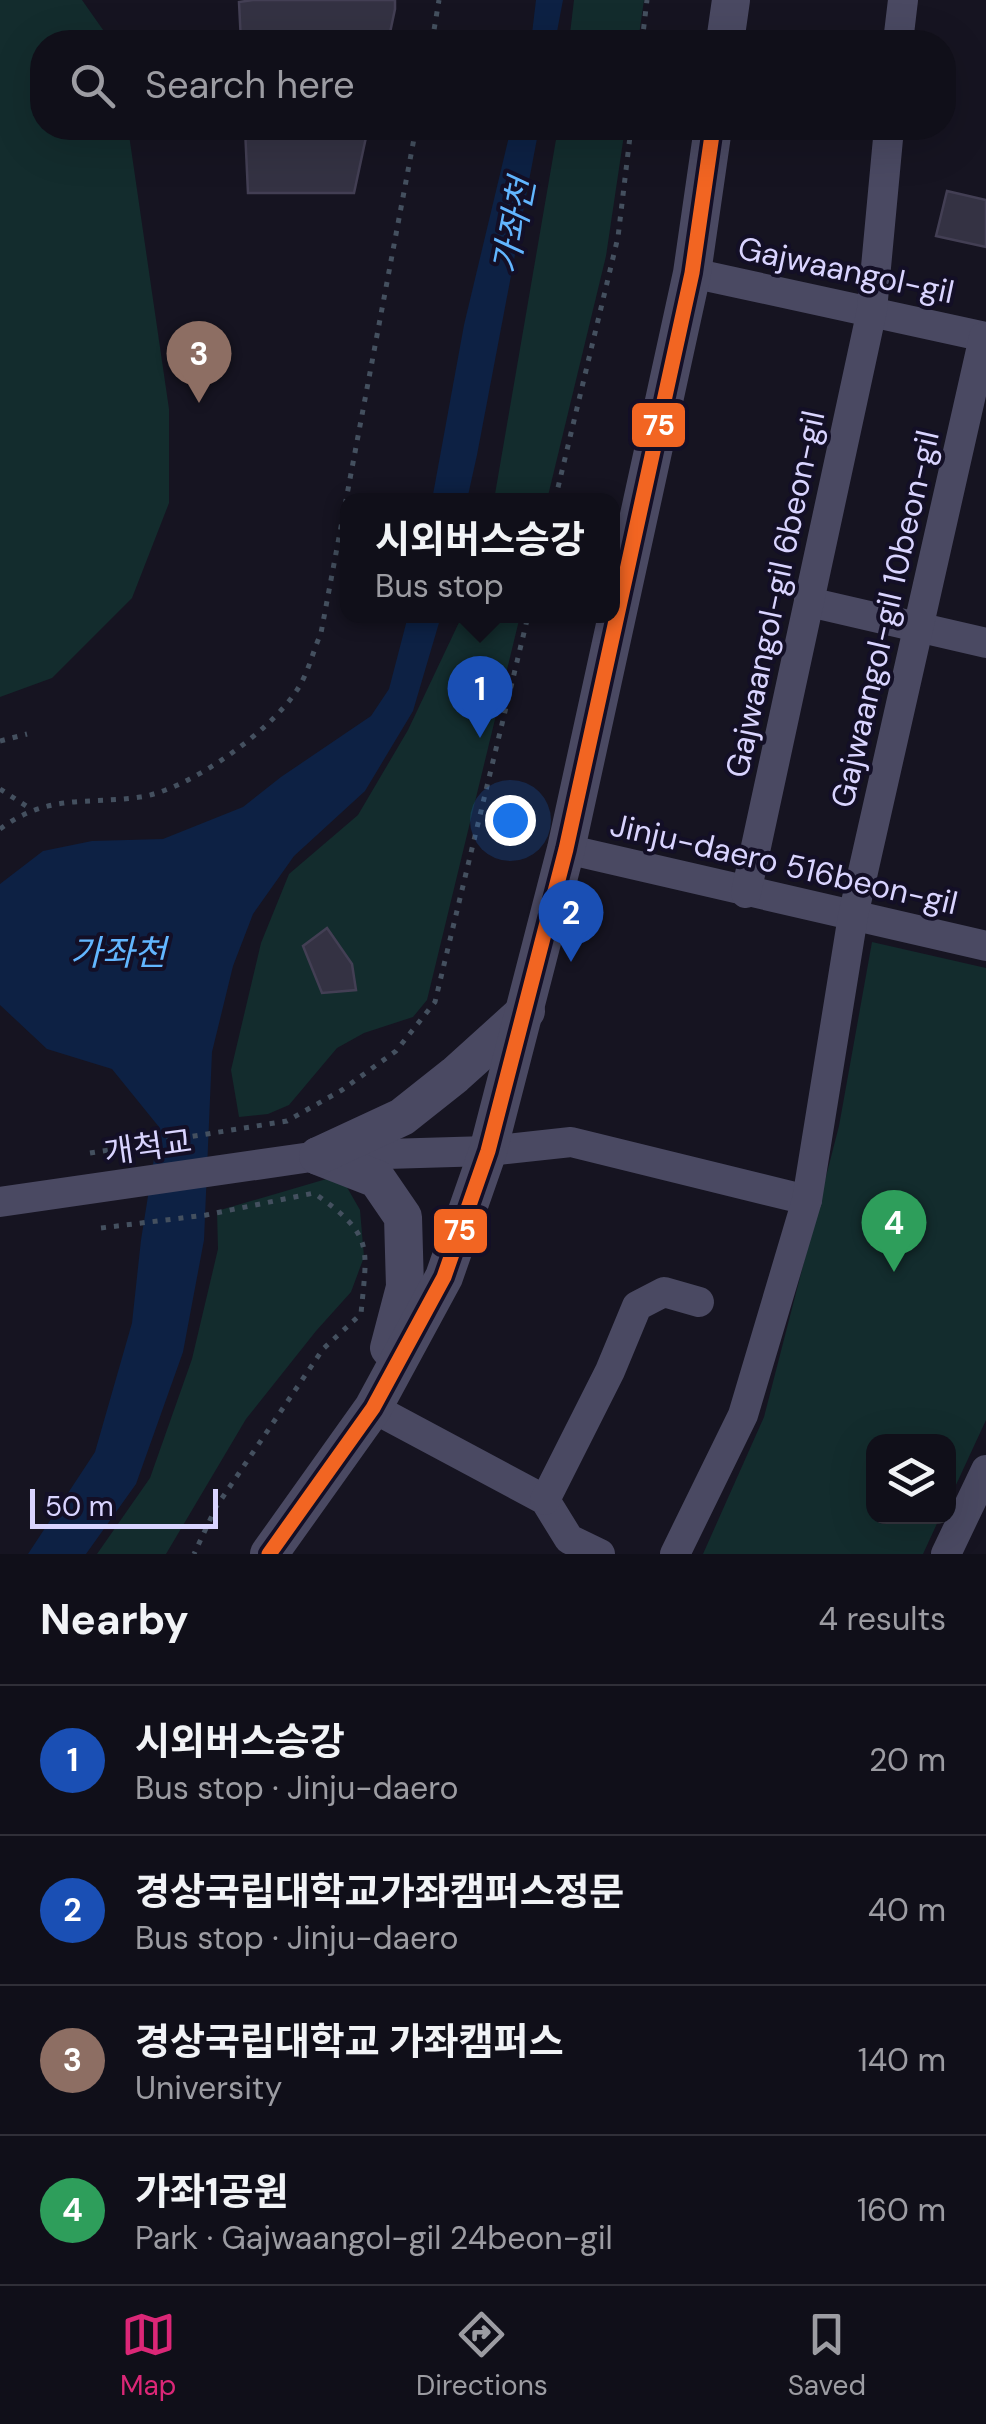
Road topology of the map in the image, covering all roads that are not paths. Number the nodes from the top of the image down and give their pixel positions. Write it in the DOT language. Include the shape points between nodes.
graph roads {
  1 [pos="731,0"];
  2 [pos="903,0"];
  3 [pos="727,30"];
  4 [pos="899,30"];
  5 [pos="710,140"];
  6 [pos="888,140"];
  7 [pos="692,273"];
  8 [pos="872,310"];
  9 [pos="985,337"];
  10 [pos="620,602"];
  11 [pos="808,602"];
  12 [pos="615,623"];
  13 [pos="919,628"];
  14 [pos="986,643"];
  15 [pos="566,849"];
  16 [pos="746,893"];
  17 [pos="853,916"];
  18 [pos="985,941"];
  19 [pos="526,1011"];
  20 [pos="488,1151"];
  21 [pos="318,1156"];
  22 [pos="807,1200"];
  23 [pos="0,1202"];
  24 [pos="699,1302"];
  25 [pos="373,1408"];
  26 [pos="986,1470"];
  27 [pos="545,1500"];
  28 [pos="565,1546"];
  29 [pos="270,1554"];
  30 [pos="600,1554"];
  31 [pos="675,1554"];
  32 [pos="946,1554"];
  1 -- 3 [label="street"];
  2 -- 4 [label="street"];
  5 -- 7 [label="street"];
  6 -- 8 [label="street, Gajwaangol-gil 6beon-gil"];
  7 -- 8 [label="street, Gajwaangol-gil"];
  7 -- 10 [label="street"];
  8 -- 9 [label="street, Gajwaangol-gil"];
  8 -- 11 [label="street, Gajwaangol-gil 6beon-gil"];
  9 -- 13 [label="street, Gajwaangol-gil 10beon-gil"];
  11 -- 13 [label="street"];
  11 -- 16 [label="street, Gajwaangol-gil 6beon-gil"];
  12 -- 15 [label="street"];
  13 -- 14 [label="street"];
  13 -- 17 [label="street, Gajwaangol-gil 10beon-gil"];
  15 -- 16 [label="street, Jinju-daero 516beon-gil"];
  15 -- 19 [label="street"];
  16 -- 17 [label="street, Jinju-daero 516beon-gil"];
  17 -- 18 [label="street, Jinju-daero 516beon-gil"];
  17 -- 22 [label="street, Gajwaangol-gil 10beon-gil"];
  19 -- 20 [label="street"];
  19 -- 21 [label="street" via="402,1117"];
  20 -- 21 [label="street, 개척교"];
  20 -- 22 [label="street, 개척교" via="572,1142"];
  20 -- 25 [label="street" via="444,1277"];
  21 -- 23 [label="street, 개척교"];
  21 -- 25 [label="street" via="376,1180 404,1217 405,1287"];
  22 -- 31 [label="street, Gajwaangol-gil 10beon-gil" via="744,1415"];
  24 -- 27 [label="street" via="664,1292 637,1306"];
  25 -- 27 [label="street"];
  25 -- 29 [label="street"];
  26 -- 32 [label="street"];
  27 -- 28 [label="street"];
  28 -- 30 [label="street"];
}
